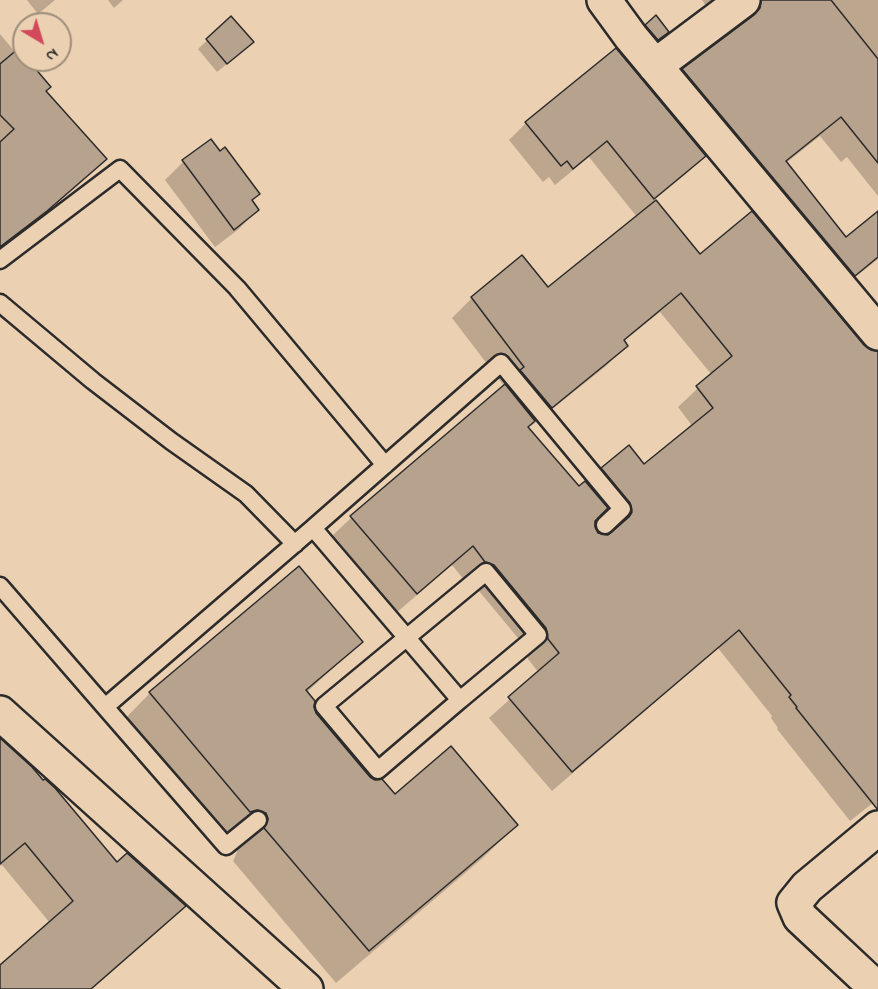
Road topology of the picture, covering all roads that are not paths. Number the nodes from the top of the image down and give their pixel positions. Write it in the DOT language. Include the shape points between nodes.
graph roads {
  1 [pos="604,0"];
  2 [pos="743,0"];
  3 [pos="655,66"];
  4 [pos="0,260"];
  5 [pos="0,303"];
  6 [pos="878,333"];
  7 [pos="385,465"];
  8 [pos="605,525"];
  9 [pos="313,528"];
  10 [pos="296,544"];
  11 [pos="0,586"];
  12 [pos="407,637"];
  13 [pos="460,700"];
  14 [pos="105,707"];
  15 [pos="0,712"];
  16 [pos="258,820"];
  17 [pos="878,828"];
  18 [pos="306,989"];
  19 [pos="877,989"];
  1 -- 3 [label="street"];
  2 -- 3 [label="street"];
  3 -- 6 [label="street"];
  4 -- 7 [label="lane" via="120,169 237,288"];
  5 -- 10 [label="lane" via="93,381 246,494"];
  7 -- 8 [label="lane" via="501,363 622,509"];
  7 -- 9 [label="lane"];
  9 -- 10 [label="lane"];
  9 -- 12 [label="lane"];
  10 -- 14 [label="lane"];
  11 -- 14 [label="lane"];
  12 -- 13 [label="lane"];
  12 -- 13 [label="lane" via="486,572 538,635"];
  12 -- 13 [label="lane" via="324,706 378,770"];
  14 -- 16 [label="lane" via="226,846"];
  15 -- 18 [label="street"];
  17 -- 19 [label="street" via="807,887 794,903 800,917"];
}
